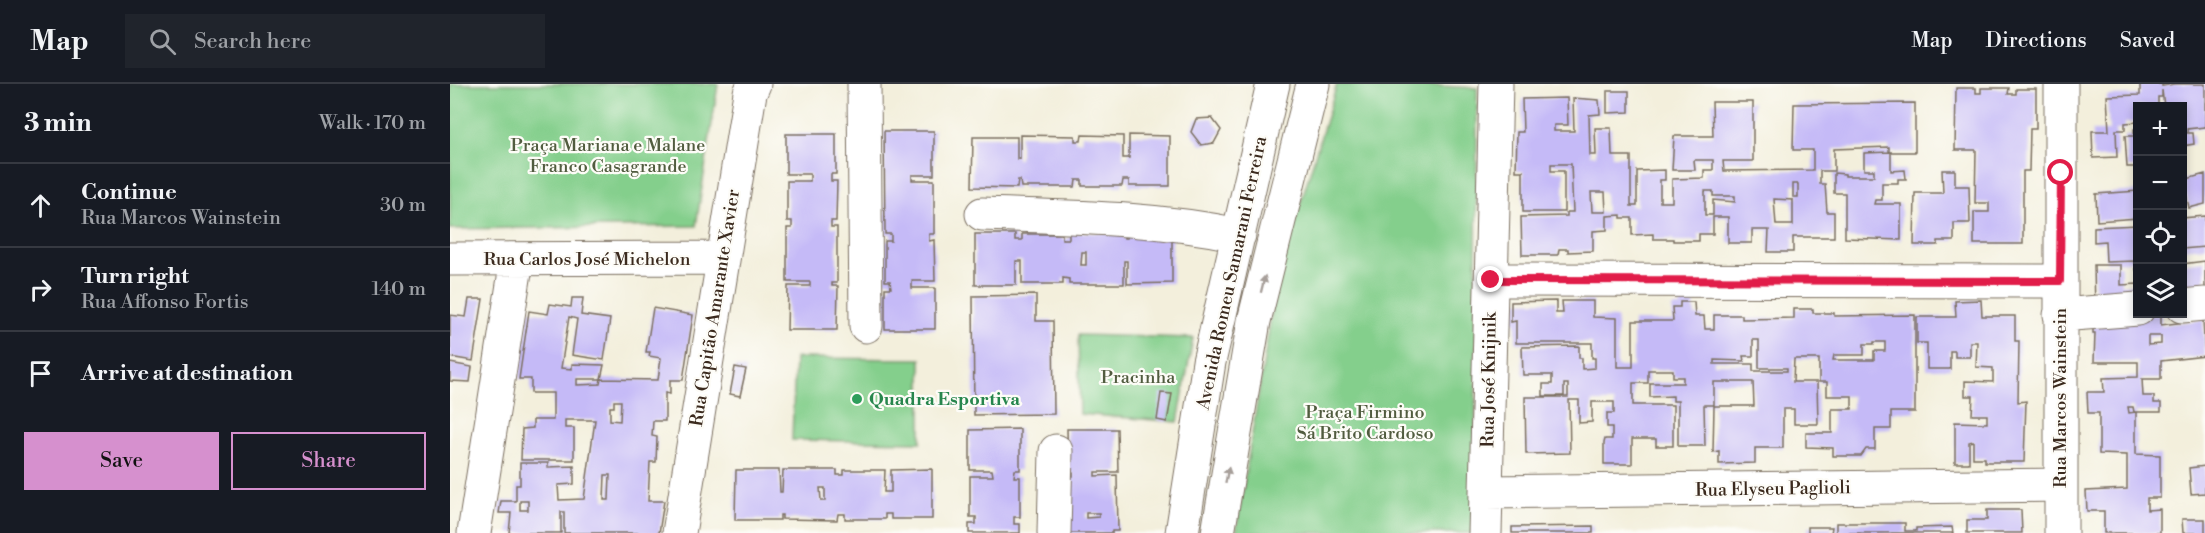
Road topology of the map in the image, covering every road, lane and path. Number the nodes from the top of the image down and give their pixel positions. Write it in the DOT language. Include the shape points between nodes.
graph roads {
  1 [pos="754,84"];
  2 [pos="864,84"];
  3 [pos="1273,84"];
  4 [pos="1313,84"];
  5 [pos="1496,84"];
  6 [pos="2061,84"];
  7 [pos="982,214"];
  8 [pos="1239,235"];
  9 [pos="723,258"];
  10 [pos="450,259"];
  11 [pos="517,259"];
  12 [pos="1491,280"];
  13 [pos="2060,281"];
  14 [pos="2205,304"];
  15 [pos="2187,306"];
  16 [pos="2133,309"];
  17 [pos="2060,315"];
  18 [pos="867,326"];
  19 [pos="1056,451"];
  20 [pos="2060,485"];
  21 [pos="1486,492"];
  22 [pos="474,533"];
  23 [pos="679,533"];
  24 [pos="1054,533"];
  25 [pos="1182,533"];
  26 [pos="1218,533"];
  27 [pos="1485,533"];
  28 [pos="2061,533"];
  1 -- 9 [label="street, Rua Capitão Amarante Xavier"];
  2 -- 18 [label="street"];
  3 -- 8 [label="street, Avenida Romeu Samarani Ferreira"];
  26 -- 4 [label="street, Avenida Romeu Samarani Ferreira, one-way" via="1254,321"];
  5 -- 12 [label="street, Rua José Knijnik"];
  6 -- 13 [label="street, Rua Marcos Wainstein"];
  7 -- 8 [label="street" via="1137,219"];
  8 -- 25 [label="street, Avenida Romeu Samarani Ferreira" via="1209,362"];
  9 -- 11 [label="street, Rua Carlos José Michelon"];
  9 -- 23 [label="street, Rua Capitão Amarante Xavier"];
  10 -- 11 [label="street, Rua Carlos José Michelon"];
  11 -- 22 [label="street"];
  12 -- 13 [label="street"];
  12 -- 21 [label="street, Rua José Knijnik"];
  13 -- 17 [label="street, Rua Marcos Wainstein"];
  14 -- 15 [label="street"];
  16 -- 17 [label="street"];
  17 -- 20 [label="street, Rua Marcos Wainstein"];
  19 -- 24 [label="street"];
  20 -- 21 [label="street, Rua Elyseu Paglioli"];
  20 -- 28 [label="street, Rua Marcos Wainstein"];
  21 -- 27 [label="street, Rua José Knijnik"];
}
